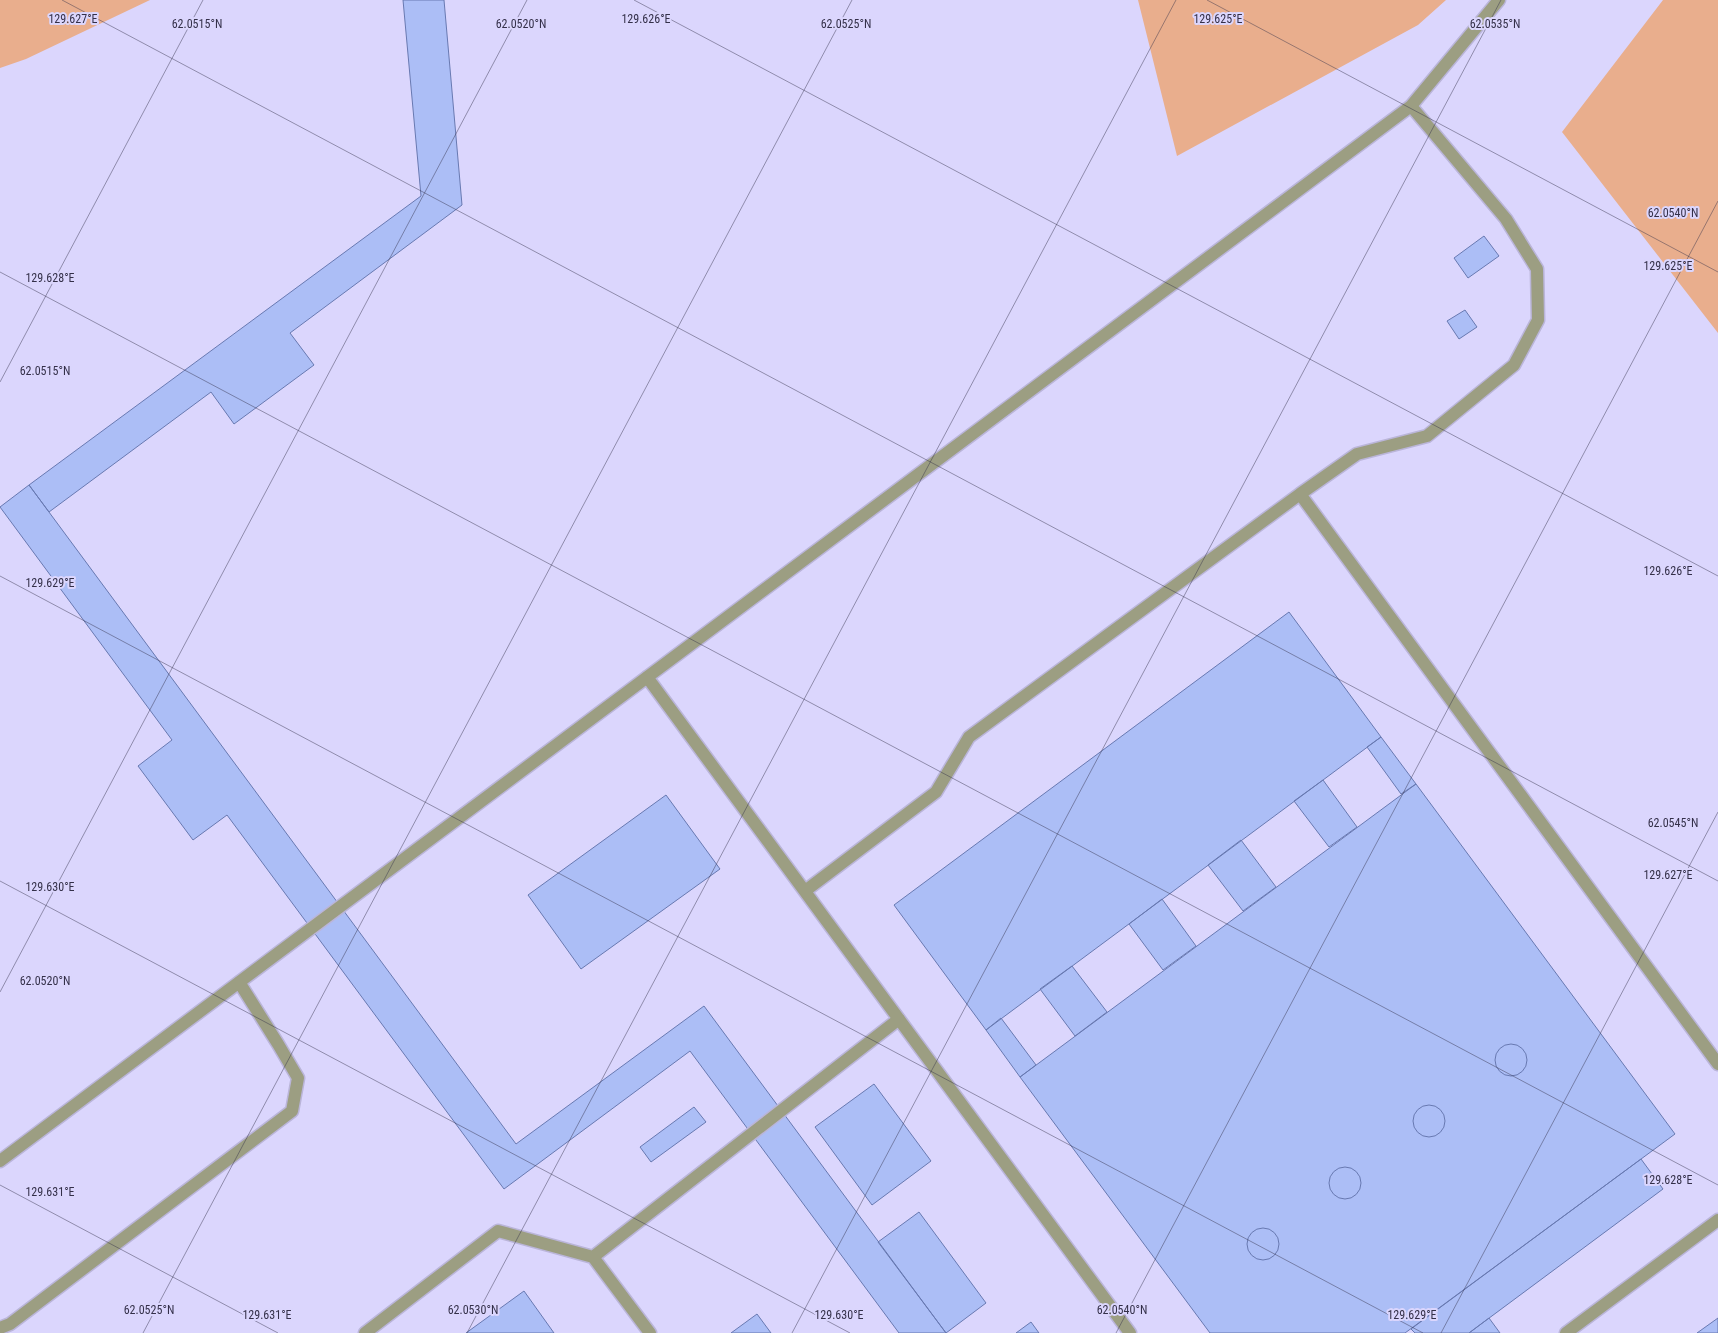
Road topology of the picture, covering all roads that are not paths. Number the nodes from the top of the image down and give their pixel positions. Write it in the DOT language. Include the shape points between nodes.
graph roads {
  1 [pos="1500,0"];
  2 [pos="1411,106"];
  3 [pos="1300,494"];
  4 [pos="647,678"];
  5 [pos="805,891"];
  6 [pos="239,982"];
  7 [pos="899,1019"];
  8 [pos="1718,1064"];
  9 [pos="0,1161"];
  10 [pos="1718,1220"];
  11 [pos="593,1258"];
  12 [pos="0,1328"];
  13 [pos="364,1333"];
  14 [pos="650,1333"];
  15 [pos="1130,1333"];
  16 [pos="1566,1333"];
  1 -- 2 [label="lane"];
  2 -- 3 [label="lane" via="1506,219 1537,268 1538,320 1514,365 1427,436 1357,454"];
  2 -- 4 [label="lane"];
  3 -- 5 [label="lane" via="969,737 936,792"];
  3 -- 8 [label="lane"];
  4 -- 5 [label="lane"];
  4 -- 6 [label="lane"];
  5 -- 7 [label="lane"];
  6 -- 9 [label="lane"];
  6 -- 12 [label="lane" via="298,1078 292,1111 10,1324"];
  7 -- 11 [label="lane"];
  7 -- 15 [label="lane"];
  10 -- 16 [label="lane"];
  11 -- 13 [label="lane" via="498,1231"];
  11 -- 14 [label="lane"];
}
